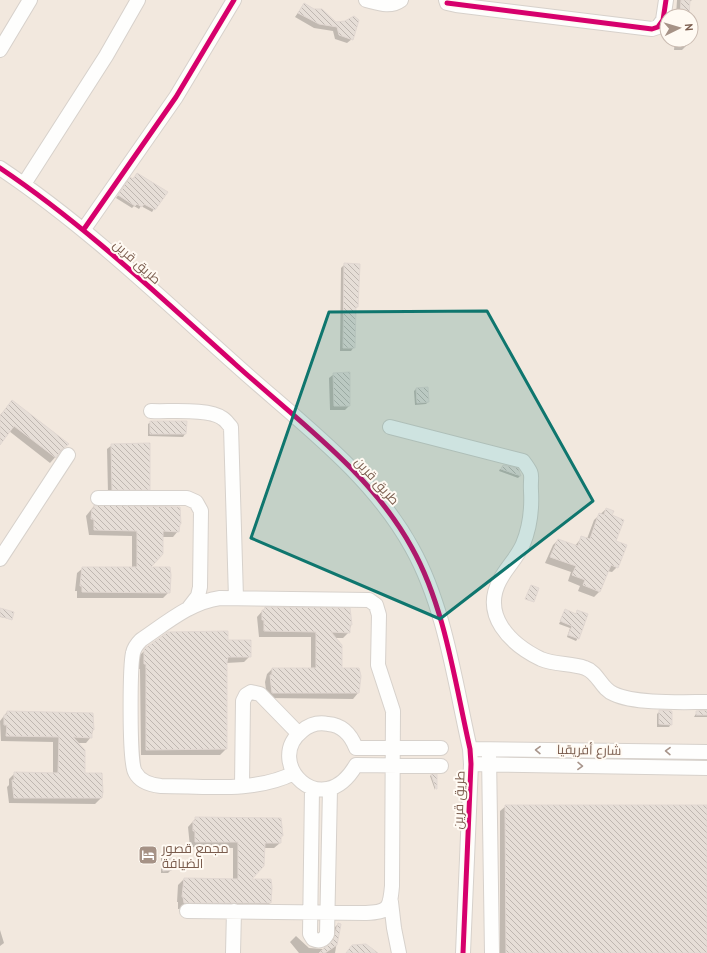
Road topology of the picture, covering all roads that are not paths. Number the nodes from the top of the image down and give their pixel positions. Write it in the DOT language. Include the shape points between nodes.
graph roads {
  1 [pos="30,0"];
  2 [pos="138,0"];
  3 [pos="234,0"];
  4 [pos="366,0"];
  5 [pos="401,0"];
  6 [pos="666,0"];
  7 [pos="447,1"];
  8 [pos="0,50"];
  9 [pos="0,168"];
  10 [pos="24,184"];
  11 [pos="84,229"];
  12 [pos="151,411"];
  13 [pos="390,427"];
  14 [pos="68,455"];
  15 [pos="98,498"];
  16 [pos="0,559"];
  17 [pos="236,598"];
  18 [pos="188,609"];
  19 [pos="707,702"];
  20 [pos="298,734"];
  21 [pos="356,748"];
  22 [pos="393,748"];
  23 [pos="441,748"];
  24 [pos="470,749"];
  25 [pos="489,749"];
  26 [pos="707,752"];
  27 [pos="471,764"];
  28 [pos="489,764"];
  29 [pos="356,765"];
  30 [pos="393,765"];
  31 [pos="441,766"];
  32 [pos="707,768"];
  33 [pos="294,773"];
  34 [pos="242,786"];
  35 [pos="312,789"];
  36 [pos="330,789"];
  37 [pos="391,902"];
  38 [pos="188,911"];
  39 [pos="234,911"];
  40 [pos="310,912"];
  41 [pos="327,912"];
  42 [pos="233,953"];
  43 [pos="399,953"];
  44 [pos="463,953"];
  45 [pos="492,953"];
  1 -- 8 [label="street"];
  2 -- 10 [label="street" via="106,56"];
  3 -- 11 [label="street" via="176,97"];
  4 -- 5 [label="street" via="391,4"];
  6 -- 7 [label="street" via="663,20 658,28 652,29"];
  9 -- 10 [label="street, طريق قرين"];
  10 -- 11 [label="street, طريق قرين"];
  11 -- 24 [label="street, طريق قرين" via="345,462 391,514 426,575 438,608"];
  12 -- 17 [label="street" via="218,415 224,418 230,427"];
  13 -- 19 [label="street" via="523,461 532,474 533,504 528,528 520,549 495,592 494,615 514,640 540,659 589,670 607,690 622,697"];
  14 -- 16 [label="street"];
  15 -- 18 [label="street" via="187,498 196,502 201,511 200,587 198,596"];
  17 -- 18 [label="street" via="212,600"];
  17 -- 22 [label="street" via="353,599 369,600 376,604 379,616 378,664 393,711"];
  18 -- 34 [label="street" via="141,640 133,653 133,766 139,778 153,785"];
  20 -- 21 [label="street" via="314,724 334,724 348,734"];
  20 -- 33 [label="street" via="290,748"];
  20 -- 34 [label="street" via="260,694 251,692 246,695 243,708"];
  21 -- 22 [label="street"];
  21 -- 29 [label="street"];
  22 -- 23 [label="street"];
  22 -- 30 [label="street"];
  24 -- 25 [label="street, شارع أفريقيا"];
  24 -- 27 [label="street, طريق قرين"];
  26 -- 25 [label="street, شارع أفريقيا, one-way"];
  25 -- 28 [label="street"];
  27 -- 28 [label="street, شارع أفريقيا"];
  27 -- 44 [label="street, طريق قرين"];
  28 -- 32 [label="street, شارع أفريقيا, one-way"];
  28 -- 45 [label="street"];
  29 -- 30 [label="street"];
  29 -- 36 [label="street" via="350,776"];
  30 -- 31 [label="street"];
  30 -- 37 [label="street"];
  33 -- 34 [label="street" via="267,784"];
  33 -- 35 [label="street"];
  35 -- 36 [label="street"];
  35 -- 40 [label="street"];
  36 -- 41 [label="street"];
  37 -- 41 [label="street" via="387,909 379,912"];
  37 -- 43 [label="street"];
  38 -- 39 [label="street"];
  39 -- 40 [label="street"];
  39 -- 42 [label="street"];
  40 -- 41 [label="street"];
  40 -- 41 [label="street" via="311,937 319,941 327,934"];
}
